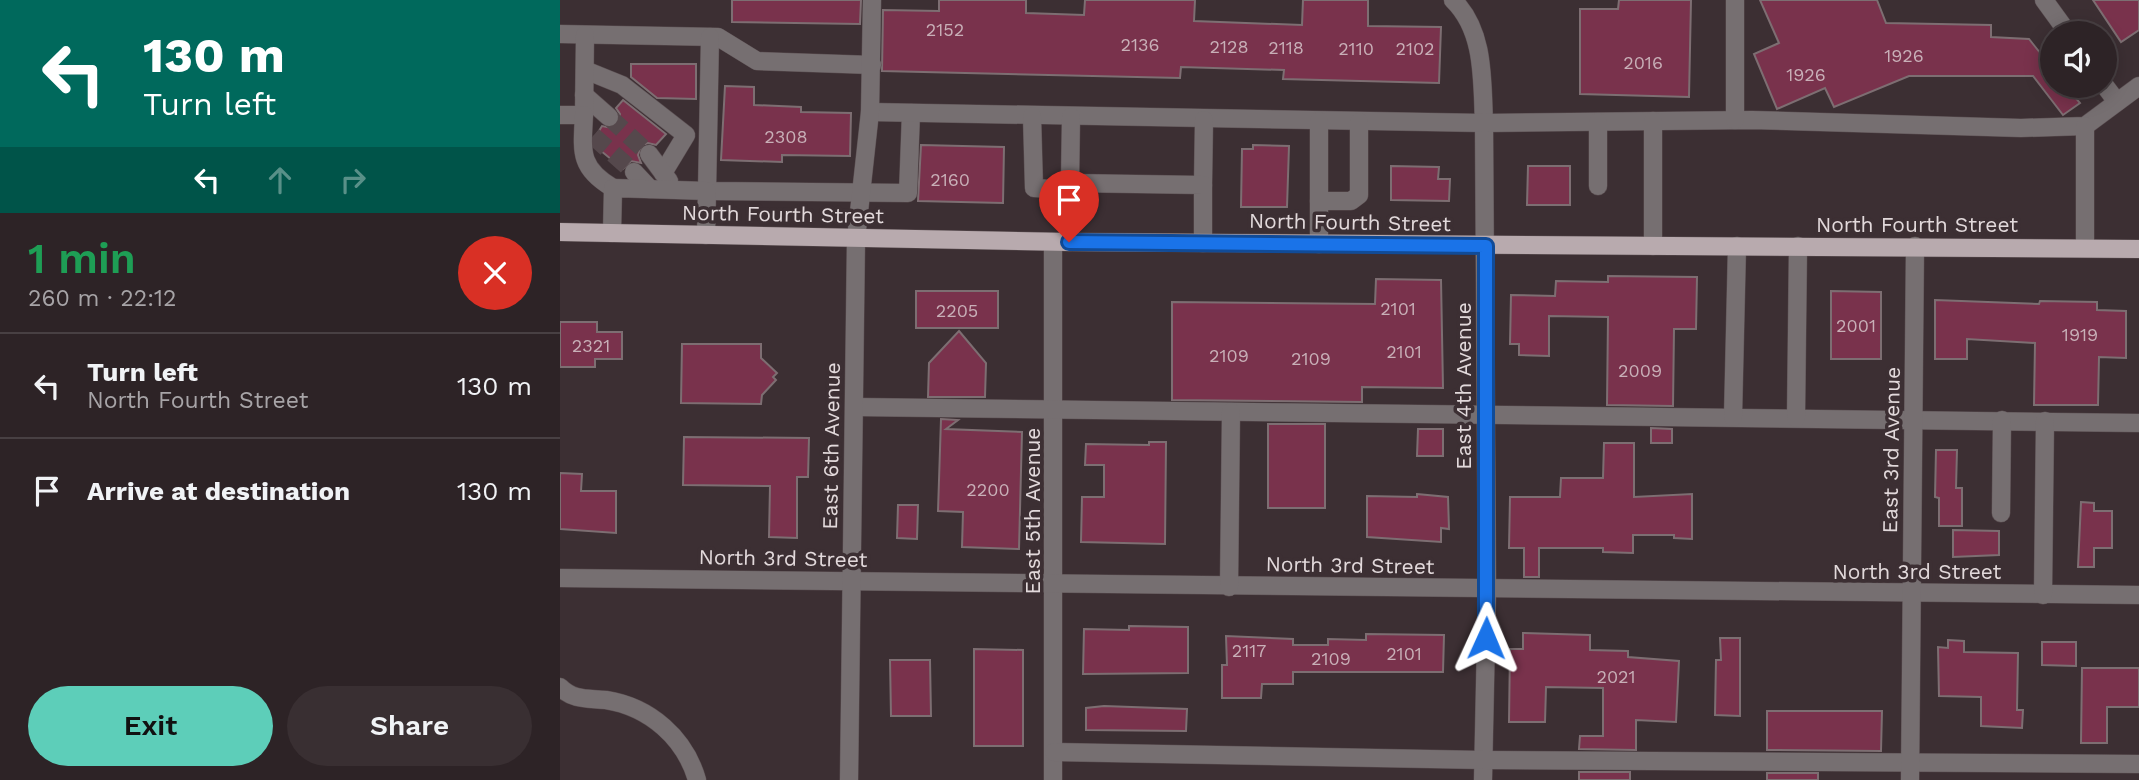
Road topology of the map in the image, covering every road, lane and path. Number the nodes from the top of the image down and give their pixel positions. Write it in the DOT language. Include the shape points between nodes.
graph roads {
  1 [pos="873,0"];
  2 [pos="1454,0"];
  3 [pos="1735,0"];
  4 [pos="2044,0"];
  5 [pos="2059,21"];
  6 [pos="560,34"];
  7 [pos="585,34"];
  8 [pos="710,37"];
  9 [pos="872,65"];
  10 [pos="585,70"];
  11 [pos="2139,86"];
  12 [pos="584,95"];
  13 [pos="2114,98"];
  14 [pos="2117,102"];
  15 [pos="870,112"];
  16 [pos="911,113"];
  17 [pos="560,116"];
  18 [pos="1031,116"];
  19 [pos="609,117"];
  20 [pos="1071,117"];
  21 [pos="1204,120"];
  22 [pos="1735,120"];
  23 [pos="1319,121"];
  24 [pos="1359,121"];
  25 [pos="1653,121"];
  26 [pos="1598,122"];
  27 [pos="1485,123"];
  28 [pos="2085,126"];
  29 [pos="587,127"];
  30 [pos="649,154"];
  31 [pos="634,172"];
  32 [pos="663,173"];
  33 [pos="1203,185"];
  34 [pos="1598,186"];
  35 [pos="1070,187"];
  36 [pos="613,188"];
  37 [pos="650,189"];
  38 [pos="675,190"];
  39 [pos="707,191"];
  40 [pos="861,195"];
  41 [pos="1319,201"];
  42 [pos="560,232"];
  43 [pos="612,233"];
  44 [pos="706,235"];
  45 [pos="856,239"];
  46 [pos="1061,242"];
  47 [pos="1203,243"];
  48 [pos="1319,244"];
  49 [pos="1486,246"];
  50 [pos="1653,246"];
  51 [pos="1737,246"];
  52 [pos="1798,246"];
  53 [pos="1915,246"];
  54 [pos="2085,248"];
  55 [pos="2139,249"];
  56 [pos="855,407"];
  57 [pos="1054,410"];
  58 [pos="1231,412"];
  59 [pos="1486,415"];
  60 [pos="1733,417"];
  61 [pos="1796,418"];
  62 [pos="1914,419"];
  63 [pos="2002,420"];
  64 [pos="2045,421"];
  65 [pos="2139,423"];
  66 [pos="2001,513"];
  67 [pos="560,578"];
  68 [pos="853,581"];
  69 [pos="1055,585"];
  70 [pos="1229,587"];
  71 [pos="1487,590"];
  72 [pos="1912,594"];
  73 [pos="2043,595"];
  74 [pos="2139,595"];
  75 [pos="560,687"];
  76 [pos="1054,752"];
  77 [pos="1483,760"];
  78 [pos="2139,764"];
  79 [pos="1910,772"];
  80 [pos="697,780"];
  81 [pos="849,780"];
  82 [pos="1054,780"];
  83 [pos="1483,780"];
  1 -- 9 [label="street, East 6th Avenue"];
  2 -- 27 [label="street, East 4th Avenue" via="1464,10 1479,48"];
  3 -- 22 [label="street"];
  4 -- 5 [label="street"];
  6 -- 7 [label="street"];
  7 -- 8 [label="street"];
  7 -- 10 [label="street"];
  8 -- 9 [label="street" via="718,37 757,61"];
  8 -- 39 [label="street"];
  9 -- 15 [label="street, East 6th Avenue"];
  10 -- 12 [label="street"];
  10 -- 32 [label="street" via="622,85 686,135"];
  11 -- 14 [label="street"];
  12 -- 19 [label="street"];
  12 -- 29 [label="street"];
  13 -- 14 [label="street"];
  14 -- 28 [label="street"];
  15 -- 16 [label="street"];
  15 -- 40 [label="street, East 6th Avenue"];
  16 -- 18 [label="street"];
  16 -- 40 [label="street" via="908,193"];
  17 -- 29 [label="street"];
  18 -- 20 [label="street"];
  18 -- 35 [label="street" via="1034,188"];
  20 -- 21 [label="street"];
  20 -- 35 [label="street, East 5th Avenue"];
  21 -- 23 [label="street"];
  21 -- 33 [label="street"];
  22 -- 25 [label="street"];
  22 -- 28 [label="street"];
  23 -- 24 [label="street"];
  23 -- 41 [label="street"];
  24 -- 27 [label="street"];
  24 -- 41 [label="street" via="1359,195 1351,201"];
  25 -- 26 [label="street"];
  25 -- 50 [label="street"];
  26 -- 27 [label="street"];
  26 -- 34 [label="street"];
  27 -- 49 [label="street, East 4th Avenue"];
  28 -- 54 [label="street"];
  29 -- 36 [label="street" via="585,163 597,179"];
  30 -- 32 [label="street"];
  31 -- 37 [label="street"];
  32 -- 38 [label="street"];
  33 -- 35 [label="street"];
  33 -- 47 [label="street"];
  35 -- 46 [label="street, East 5th Avenue"];
  36 -- 37 [label="street"];
  36 -- 43 [label="street"];
  37 -- 38 [label="street"];
  38 -- 39 [label="street"];
  39 -- 40 [label="street"];
  39 -- 44 [label="street"];
  40 -- 45 [label="street, East 6th Avenue"];
  41 -- 48 [label="street"];
  42 -- 43 [label="main road, North Fourth Street"];
  43 -- 44 [label="main road, North Fourth Street"];
  44 -- 45 [label="main road, North Fourth Street"];
  45 -- 46 [label="main road, North Fourth Street"];
  45 -- 56 [label="street, East 6th Avenue"];
  46 -- 47 [label="main road, North Fourth Street"];
  46 -- 57 [label="street, East 5th Avenue"];
  47 -- 48 [label="main road, North Fourth Street"];
  48 -- 49 [label="main road, North Fourth Street"];
  49 -- 50 [label="main road, North Fourth Street"];
  49 -- 59 [label="street, East 4th Avenue"];
  50 -- 51 [label="main road, North Fourth Street"];
  51 -- 52 [label="main road, North Fourth Street"];
  51 -- 60 [label="street"];
  52 -- 53 [label="main road, North Fourth Street"];
  52 -- 61 [label="street"];
  53 -- 54 [label="main road, North Fourth Street"];
  53 -- 62 [label="street, East 3rd Avenue"];
  54 -- 55 [label="main road, North Fourth Street"];
  56 -- 57 [label="street"];
  56 -- 68 [label="street, East 6th Avenue"];
  57 -- 58 [label="street"];
  57 -- 69 [label="street, East 5th Avenue"];
  58 -- 59 [label="street"];
  58 -- 70 [label="street"];
  59 -- 60 [label="street"];
  59 -- 71 [label="street, East 4th Avenue"];
  60 -- 61 [label="street"];
  61 -- 62 [label="street"];
  62 -- 63 [label="street"];
  62 -- 72 [label="street, East 3rd Avenue"];
  63 -- 64 [label="street"];
  63 -- 66 [label="street"];
  64 -- 65 [label="street"];
  64 -- 73 [label="street"];
  67 -- 68 [label="street, North 3rd Street"];
  68 -- 69 [label="street, North 3rd Street"];
  68 -- 81 [label="street, East 6th Avenue"];
  69 -- 70 [label="street, North 3rd Street"];
  69 -- 76 [label="street, East 5th Avenue"];
  70 -- 71 [label="street, North 3rd Street"];
  71 -- 72 [label="street, North 3rd Street"];
  71 -- 77 [label="street, East 4th Avenue"];
  72 -- 73 [label="street, North 3rd Street"];
  72 -- 79 [label="street, East 3rd Avenue"];
  73 -- 74 [label="street, North 3rd Street"];
  75 -- 80 [label="street" via="576,698 623,704 647,714 674,737"];
  76 -- 77 [label="street"];
  76 -- 82 [label="street, East 5th Avenue"];
  77 -- 79 [label="street"];
  77 -- 83 [label="street, East 4th Avenue"];
  78 -- 79 [label="street"];
}
